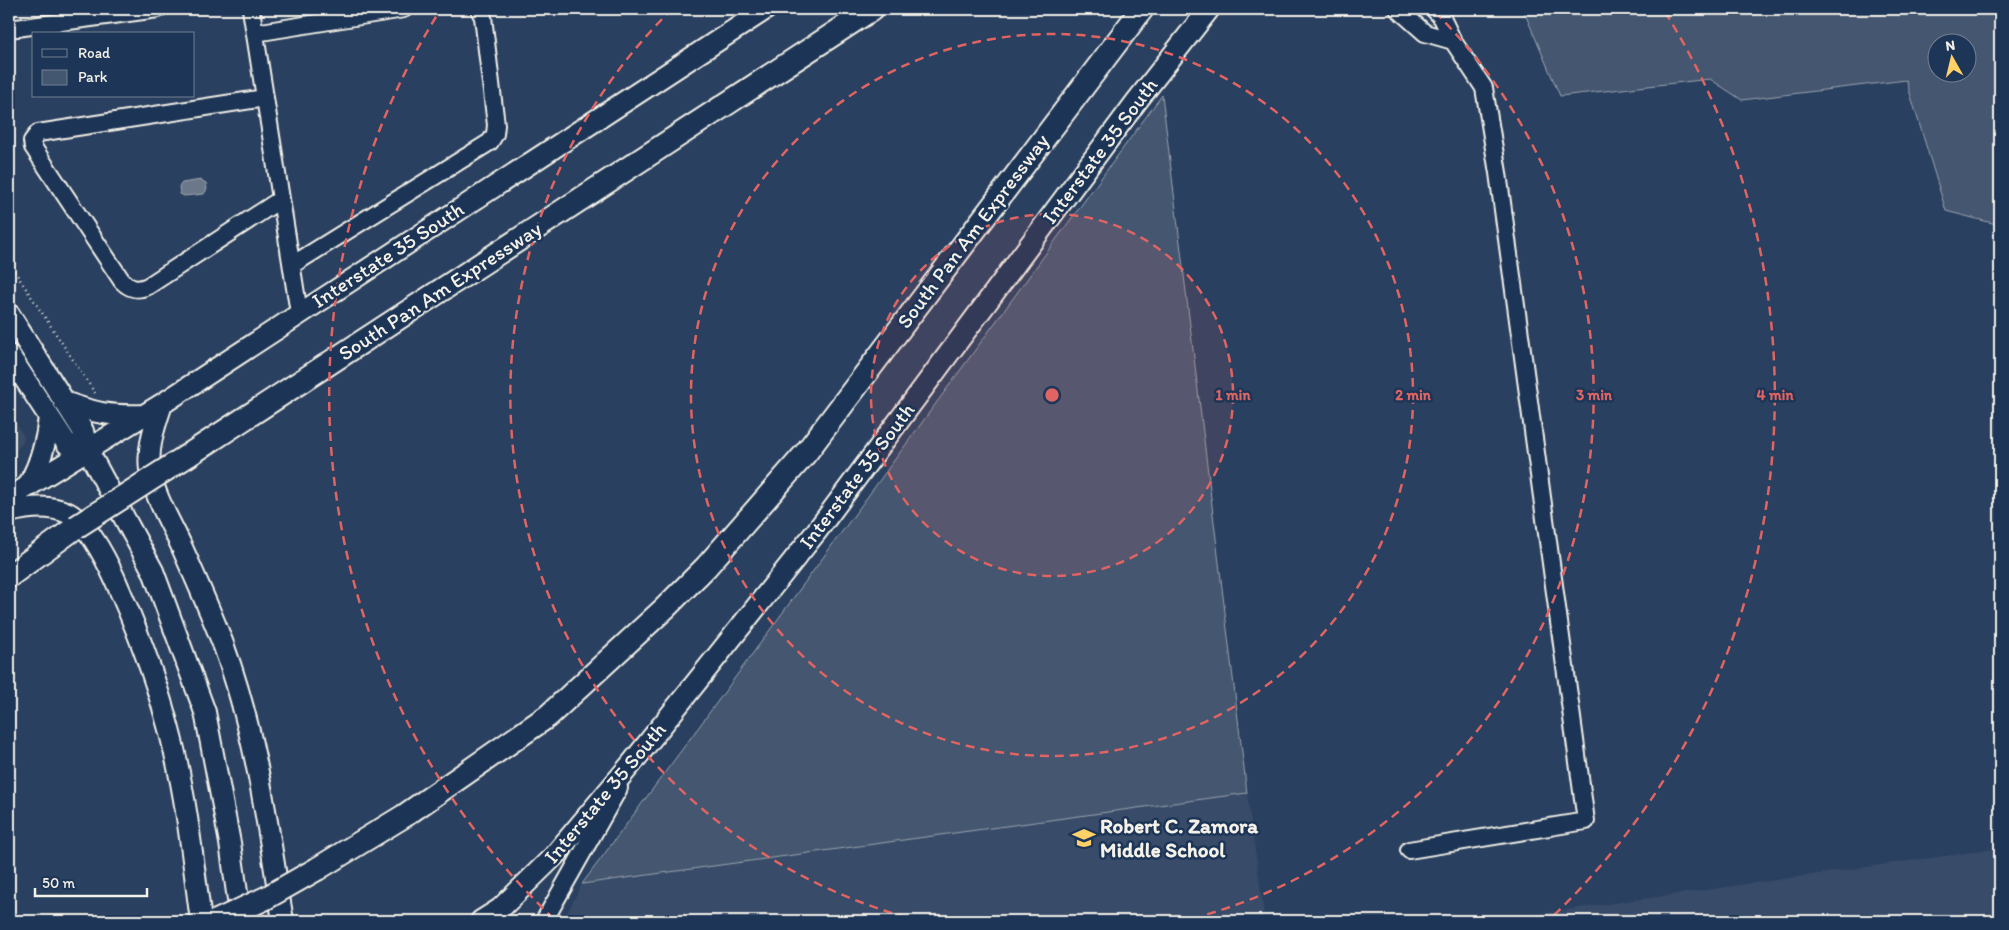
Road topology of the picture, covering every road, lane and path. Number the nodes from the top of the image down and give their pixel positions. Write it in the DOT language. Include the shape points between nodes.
graph roads {
  1 [pos="158,9"];
  2 [pos="251,9"];
  3 [pos="404,9"];
  4 [pos="479,9"];
  5 [pos="766,9"];
  6 [pos="871,9"];
  7 [pos="1142,9"];
  8 [pos="1208,9"];
  9 [pos="1398,9"];
  10 [pos="1434,9"];
  11 [pos="9,29"];
  12 [pos="255,33"];
  13 [pos="1453,41"];
  14 [pos="266,98"];
  15 [pos="282,199"];
  16 [pos="9,263"];
  17 [pos="292,265"];
  18 [pos="299,313"];
  19 [pos="9,314"];
  20 [pos="9,355"];
  21 [pos="14,376"];
  22 [pos="97,396"];
  23 [pos="64,402"];
  24 [pos="162,404"];
  25 [pos="144,415"];
  26 [pos="49,416"];
  27 [pos="87,450"];
  28 [pos="29,484"];
  29 [pos="9,498"];
  30 [pos="9,512"];
  31 [pos="76,527"];
  32 [pos="9,562"];
  33 [pos="9,576"];
  34 [pos="632,764"];
  35 [pos="1409,850"];
  36 [pos="201,921"];
  37 [pos="217,921"];
  38 [pos="241,921"];
  39 [pos="283,921"];
  40 [pos="481,921"];
  41 [pos="544,921"];
  1 -- 11 [label="street"];
  2 -- 12 [label="street"];
  3 -- 12 [label="street"];
  4 -- 17 [label="street" via="483,17 496,125 490,142"];
  5 -- 18 [label="main road, Interstate 35 South"];
  6 -- 31 [label="highway, South Pan Am Expressway, bridge"];
  7 -- 37 [label="highway, South Pan Am Expressway, bridge" via="805,454 672,602 548,716 404,816 266,898"];
  8 -- 34 [label="main road, Interstate 35 South" via="816,532"];
  9 -- 13 [label="street" via="1424,33"];
  10 -- 13 [label="street"];
  12 -- 14 [label="street"];
  13 -- 35 [label="street" via="1484,88 1500,183 1586,821"];
  14 -- 15 [label="street"];
  14 -- 15 [label="street" via="38,133 32,141 122,282 133,289 141,290 148,286"];
  15 -- 17 [label="street"];
  16 -- 22 [label="path"];
  17 -- 18 [label="street"];
  18 -- 24 [label="main road, Interstate 35 South"];
  19 -- 23 [label="main road"];
  20 -- 21 [label="main road"];
  21 -- 26 [label="main road"];
  23 -- 25 [label="main road" via="96,413"];
  23 -- 27 [label="main road" via="84,433"];
  24 -- 25 [label="main road, Interstate 35 South"];
  24 -- 39 [label="main road" via="153,433 150,471 162,506 208,604 241,703 261,790"];
  25 -- 27 [label="main road, Interstate 35 South"];
  26 -- 27 [label="main road" via="68,444"];
  26 -- 28 [label="main road" via="44,449"];
  27 -- 28 [label="main road, Interstate 35 South"];
  27 -- 38 [label="main road" via="153,571 205,712"];
  28 -- 29 [label="main road, Interstate 35 South"];
  30 -- 36 [label="main road" via="51,507 70,513 90,534 110,568 144,651 173,745 186,809"];
  31 -- 32 [label="highway"];
  31 -- 33 [label="highway, South Pan Am Expressway"];
  34 -- 40 [label="main road, Interstate 35 South" via="554,856 500,909"];
  34 -- 41 [label="street"];
}
